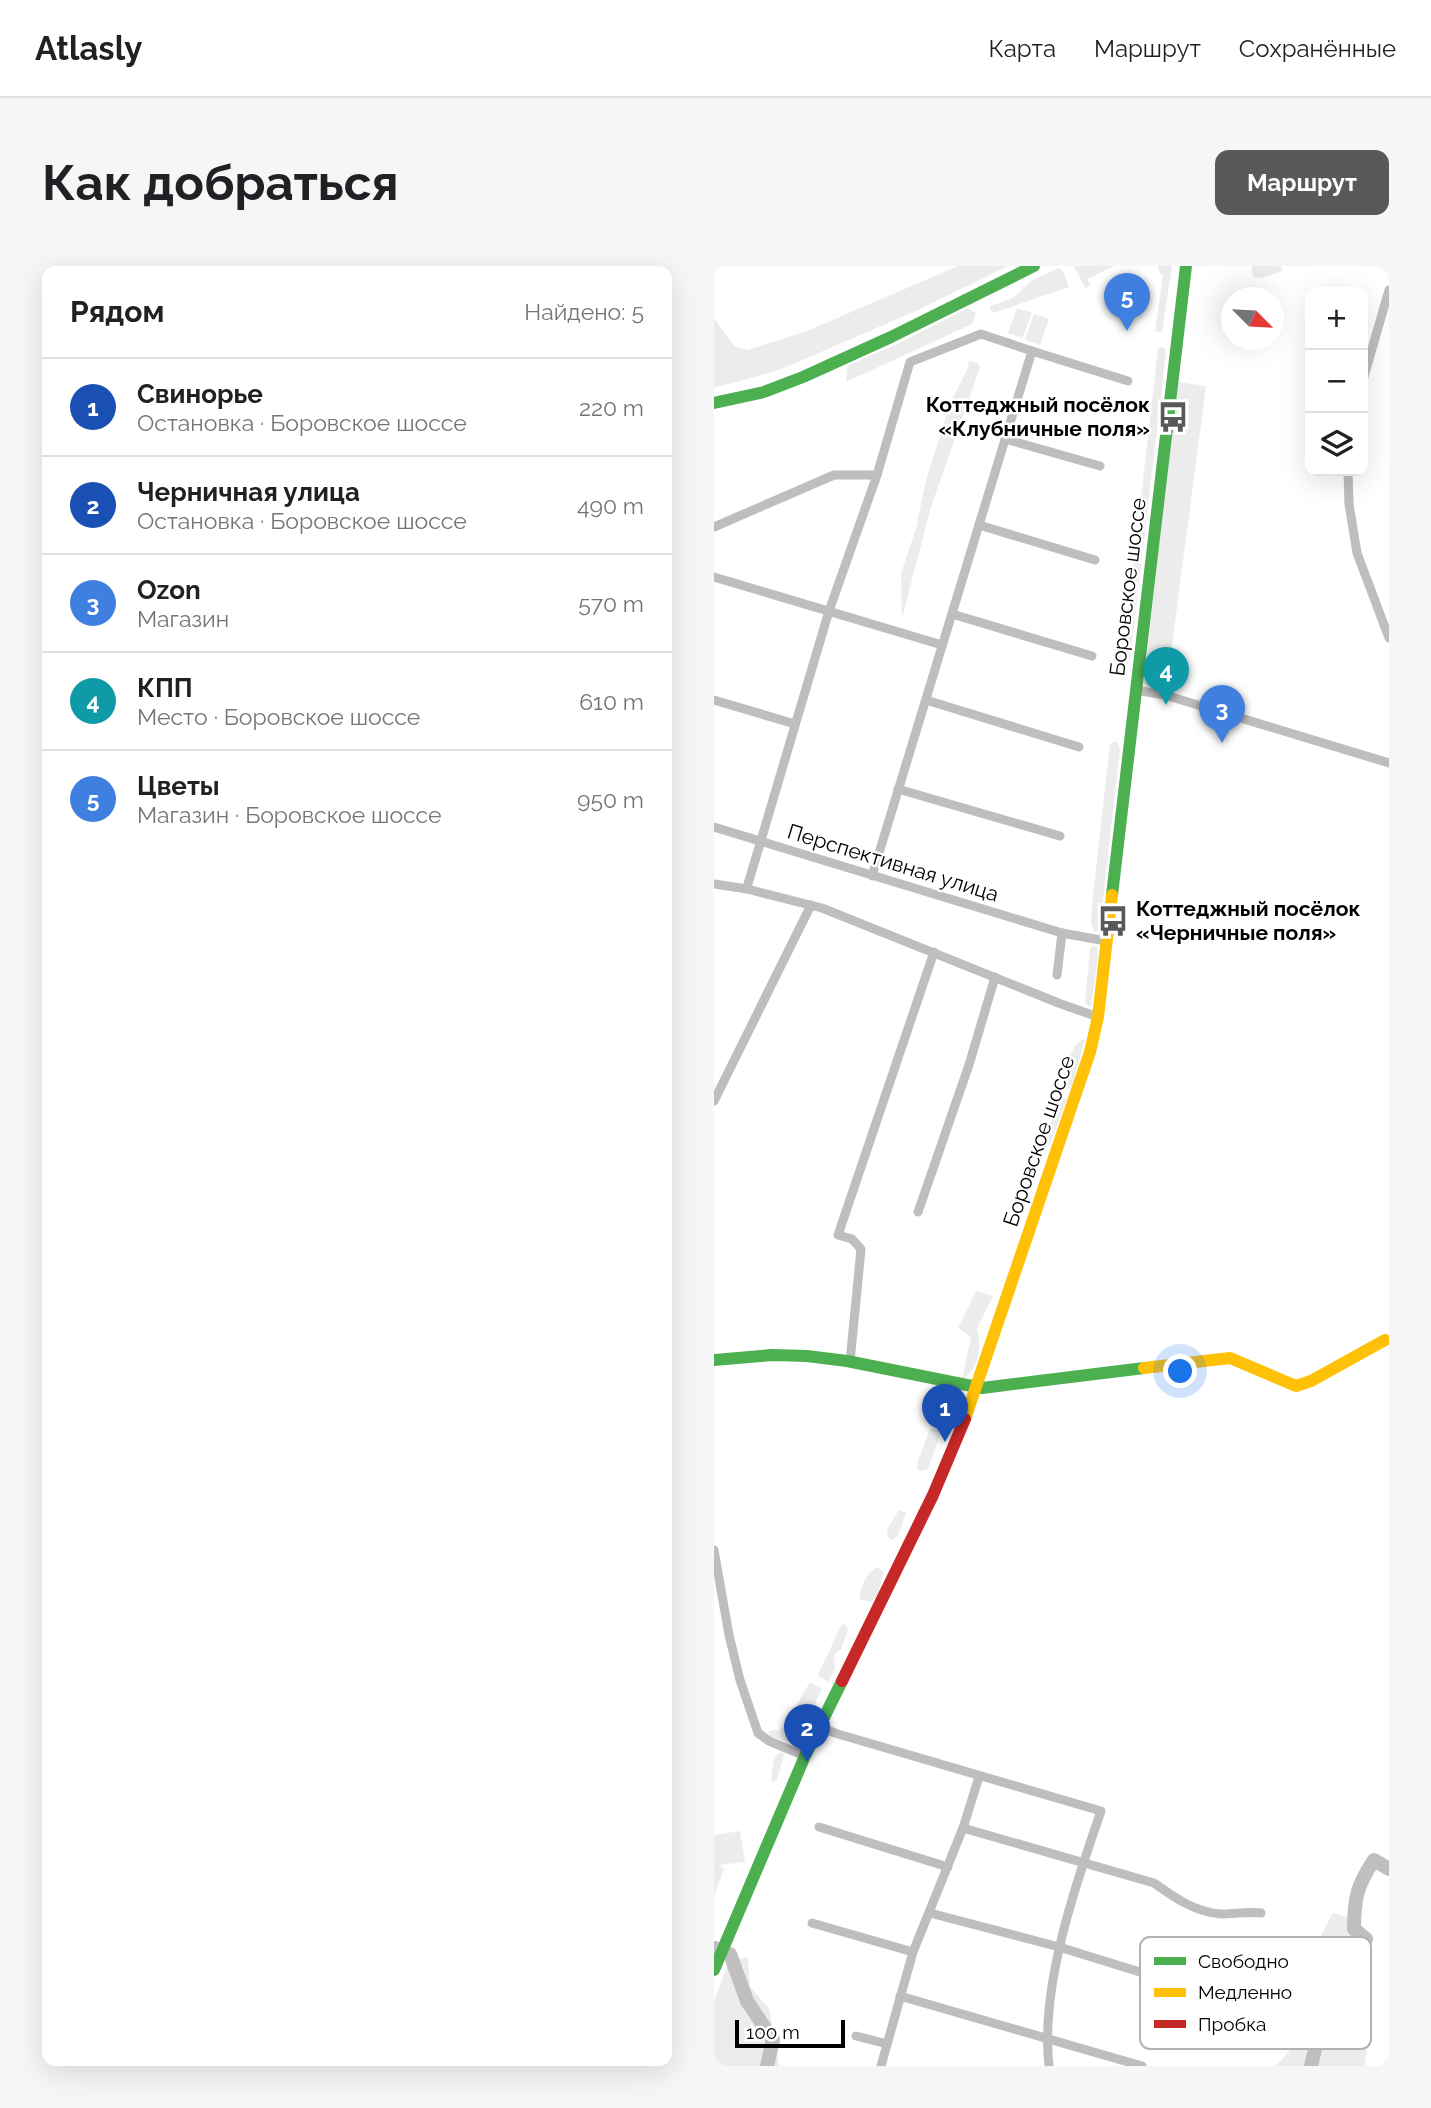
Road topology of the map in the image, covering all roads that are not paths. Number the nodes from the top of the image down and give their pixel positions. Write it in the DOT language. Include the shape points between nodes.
graph roads {
  1 [pos="1034,266"];
  2 [pos="1186,266"];
  3 [pos="1389,290"];
  4 [pos="1032,351"];
  5 [pos="1368,363"];
  6 [pos="1128,381"];
  7 [pos="714,403"];
  8 [pos="1005,439"];
  9 [pos="1100,466"];
  10 [pos="877,475"];
  11 [pos="1348,476"];
  12 [pos="979,525"];
  13 [pos="714,527"];
  14 [pos="1095,560"];
  15 [pos="714,577"];
  16 [pos="829,611"];
  17 [pos="953,614"];
  18 [pos="1389,638"];
  19 [pos="942,645"];
  20 [pos="1092,656"];
  21 [pos="1135,690"];
  22 [pos="714,700"];
  23 [pos="926,700"];
  24 [pos="795,724"];
  25 [pos="1079,747"];
  26 [pos="1389,763"];
  27 [pos="898,789"];
  28 [pos="714,827"];
  29 [pos="1060,836"];
  30 [pos="761,841"];
  31 [pos="872,876"];
  32 [pos="714,884"];
  33 [pos="748,884"];
  34 [pos="811,905"];
  35 [pos="1062,933"];
  36 [pos="1106,941"];
  37 [pos="934,952"];
  38 [pos="1057,975"];
  39 [pos="995,977"];
  40 [pos="1098,1017"];
  41 [pos="714,1101"];
  42 [pos="918,1212"];
  43 [pos="1385,1340"];
  44 [pos="714,1360"];
  45 [pos="850,1362"];
  46 [pos="977,1387"];
  47 [pos="714,1550"];
  48 [pos="819,1727"];
  49 [pos="805,1756"];
  50 [pos="979,1777"];
  51 [pos="819,1827"];
  52 [pos="963,1829"];
  53 [pos="1083,1862"];
  54 [pos="948,1867"];
  55 [pos="930,1913"];
  56 [pos="1261,1913"];
  57 [pos="813,1923"];
  58 [pos="1059,1947"];
  59 [pos="913,1952"];
  60 [pos="714,1970"];
  61 [pos="1140,1972"];
  62 [pos="900,1996"];
  63 [pos="856,2036"];
  64 [pos="1046,2040"];
  65 [pos="887,2044"];
  66 [pos="881,2066"];
  67 [pos="1049,2066"];
  68 [pos="1142,2066"];
  1 -- 7 [label="main road" via="803,377"];
  2 -- 21 [label="main road, Боровское шоссе"];
  3 -- 5 [label="street"];
  4 -- 6 [label="street"];
  4 -- 8 [label="street"];
  4 -- 10 [label="street" via="981,334 910,362"];
  8 -- 9 [label="street"];
  8 -- 12 [label="street"];
  10 -- 13 [label="street" via="834,475"];
  10 -- 16 [label="street"];
  11 -- 18 [label="street" via="1357,553"];
  12 -- 14 [label="street"];
  12 -- 17 [label="street"];
  15 -- 16 [label="street"];
  16 -- 19 [label="street"];
  16 -- 24 [label="street"];
  17 -- 19 [label="street"];
  17 -- 20 [label="street"];
  19 -- 23 [label="street"];
  21 -- 26 [label="street"];
  21 -- 36 [label="main road, Боровское шоссе"];
  22 -- 24 [label="street"];
  23 -- 25 [label="street"];
  23 -- 27 [label="street"];
  24 -- 30 [label="street"];
  27 -- 29 [label="street"];
  27 -- 31 [label="street"];
  28 -- 30 [label="street, Перспективная улица"];
  30 -- 31 [label="street, Перспективная улица"];
  30 -- 33 [label="street"];
  31 -- 35 [label="street, Перспективная улица"];
  32 -- 34 [label="street"];
  34 -- 37 [label="street"];
  34 -- 41 [label="street"];
  35 -- 36 [label="street, Перспективная улица"];
  35 -- 38 [label="street"];
  36 -- 40 [label="main road, Боровское шоссе"];
  37 -- 39 [label="street"];
  37 -- 45 [label="street" via="838,1235 852,1239 861,1249"];
  39 -- 40 [label="street"];
  39 -- 42 [label="street"];
  40 -- 46 [label="main road, Боровское шоссе" via="1083,1075"];
  43 -- 46 [label="main road" via="1296,1386 1230,1358"];
  44 -- 45 [label="main road" via="790,1355"];
  45 -- 46 [label="main road"];
  46 -- 48 [label="main road, Боровское шоссе" via="933,1495"];
  47 -- 49 [label="street" via="729,1635 758,1733"];
  48 -- 49 [label="main road, Боровское шоссе"];
  48 -- 50 [label="street"];
  49 -- 60 [label="main road, Боровское шоссе"];
  50 -- 52 [label="street"];
  50 -- 53 [label="street" via="1101,1811"];
  51 -- 54 [label="street"];
  52 -- 53 [label="street"];
  52 -- 54 [label="street"];
  53 -- 56 [label="street" via="1154,1883 1200,1910"];
  53 -- 58 [label="street"];
  54 -- 55 [label="street"];
  55 -- 58 [label="street"];
  55 -- 59 [label="street"];
  57 -- 59 [label="street"];
  58 -- 61 [label="street"];
  58 -- 64 [label="street"];
  59 -- 62 [label="street"];
  62 -- 64 [label="street"];
  62 -- 65 [label="street"];
  63 -- 65 [label="street"];
  64 -- 67 [label="street"];
  64 -- 68 [label="street"];
  65 -- 66 [label="street"];
}
